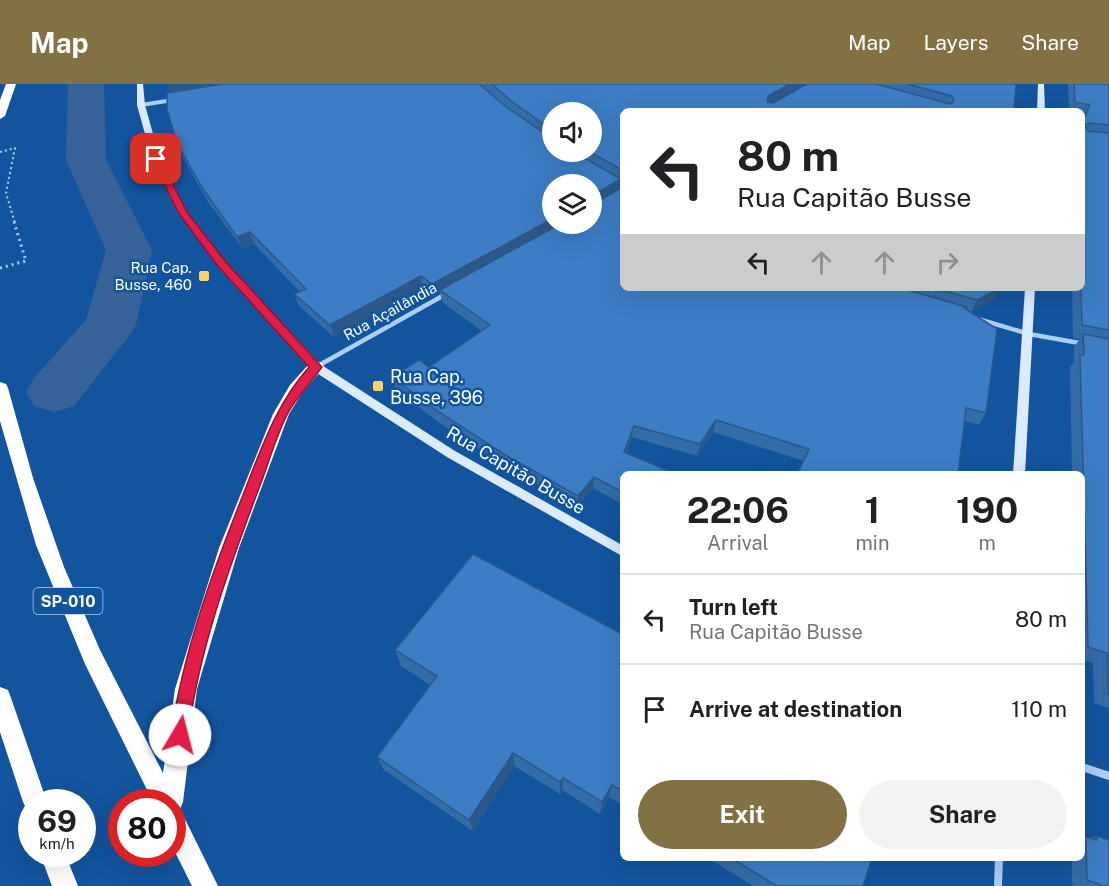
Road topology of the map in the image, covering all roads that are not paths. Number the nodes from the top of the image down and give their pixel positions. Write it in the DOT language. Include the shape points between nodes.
graph roads {
  1 [pos="11,84"];
  2 [pos="140,84"];
  3 [pos="1041,84"];
  4 [pos="176,100"];
  5 [pos="141,105"];
  6 [pos="1041,108"];
  7 [pos="0,116"];
  8 [pos="1030,291"];
  9 [pos="448,292"];
  10 [pos="968,316"];
  11 [pos="1029,334"];
  12 [pos="1090,345"];
  13 [pos="316,367"];
  14 [pos="0,388"];
  15 [pos="1019,471"];
  16 [pos="620,550"];
  17 [pos="0,698"];
  18 [pos="1085,768"];
  19 [pos="1109,776"];
  20 [pos="31,789"];
  21 [pos="159,789"];
  22 [pos="173,789"];
  23 [pos="186,847"];
  24 [pos="999,861"];
  25 [pos="58,867"];
  26 [pos="65,886"];
  27 [pos="205,886"];
  28 [pos="998,886"];
  1 -- 7 [label="highway"];
  2 -- 5 [label="street, Rua Capitão Busse"];
  3 -- 6 [label="street"];
  4 -- 5 [label="street"];
  5 -- 13 [label="street, Rua Capitão Busse" via="156,159 182,212 221,263"];
  8 -- 11 [label="street"];
  9 -- 13 [label="street, Rua Açailândia"];
  10 -- 11 [label="street"];
  11 -- 12 [label="street"];
  11 -- 15 [label="street"];
  13 -- 16 [label="street, Rua Capitão Busse" via="451,454"];
  13 -- 22 [label="highway" via="281,414 229,548 186,689"];
  14 -- 21 [label="highway, SP-010" via="22,478 54,568"];
  17 -- 20 [label="highway"];
  18 -- 19 [label="street"];
  23 -- 27 [label="highway"];
  24 -- 28 [label="street"];
  25 -- 26 [label="highway"];
}
